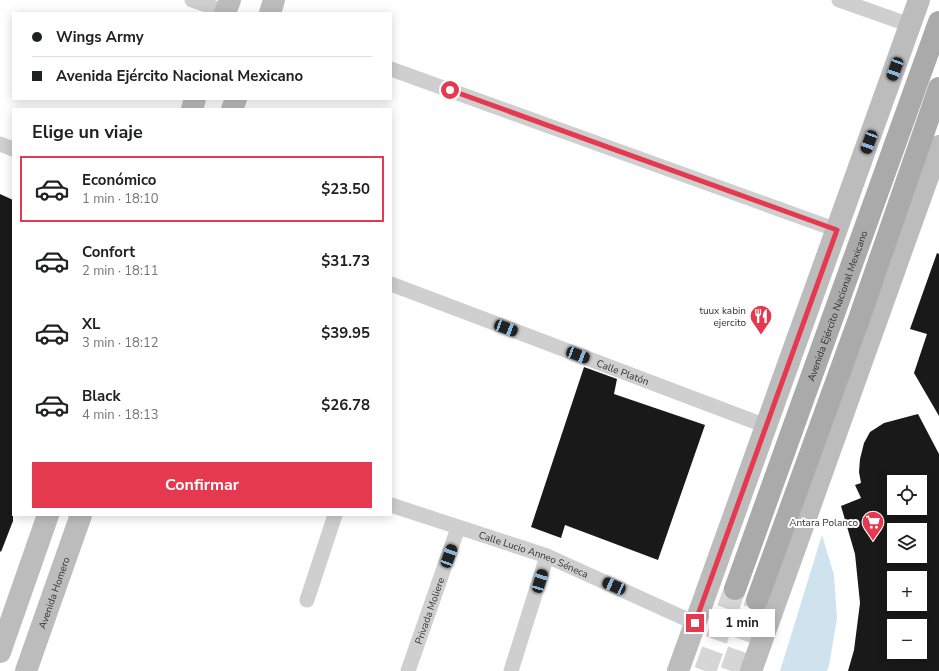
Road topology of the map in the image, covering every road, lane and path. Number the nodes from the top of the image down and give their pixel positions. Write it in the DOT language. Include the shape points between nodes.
graph roads {
  1 [pos="192,0"];
  2 [pos="274,0"];
  3 [pos="839,0"];
  4 [pos="919,0"];
  5 [pos="227,10"];
  6 [pos="270,12"];
  7 [pos="939,22"];
  8 [pos="910,25"];
  9 [pos="392,69"];
  10 [pos="939,88"];
  11 [pos="0,144"];
  12 [pos="939,146"];
  13 [pos="12,149"];
  14 [pos="837,230"];
  15 [pos="889,258"];
  16 [pos="392,284"];
  17 [pos="766,426"];
  18 [pos="392,505"];
  19 [pos="48,516"];
  20 [pos="81,516"];
  21 [pos="335,516"];
  22 [pos="458,528"];
  23 [pos="548,556"];
  24 [pos="735,589"];
  25 [pos="307,600"];
  26 [pos="757,600"];
  27 [pos="695,623"];
  28 [pos="0,652"];
  29 [pos="26,671"];
  30 [pos="408,671"];
  31 [pos="511,671"];
  32 [pos="678,671"];
  33 [pos="751,671"];
  1 -- 5 [label="street"];
  2 -- 6 [label="main road"];
  3 -- 8 [label="street"];
  4 -- 8 [label="main road"];
  7 -- 24 [label="main road, Avenida Ejército Nacional Mexicano"];
  8 -- 14 [label="main road"];
  9 -- 14 [label="street"];
  10 -- 15 [label="main road"];
  11 -- 13 [label="street"];
  12 -- 15 [label="main road"];
  14 -- 17 [label="main road"];
  15 -- 26 [label="main road"];
  15 -- 33 [label="main road"];
  16 -- 17 [label="street, Calle Platón"];
  17 -- 27 [label="main road"];
  18 -- 22 [label="street, Calle Lucio Anneo Séneca"];
  19 -- 28 [label="main road"];
  20 -- 29 [label="main road, Avenida Homero"];
  21 -- 25 [label="street"];
  22 -- 23 [label="street, Calle Lucio Anneo Séneca"];
  22 -- 30 [label="street, Privada Moliere"];
  23 -- 27 [label="street, Calle Lucio Anneo Séneca"];
  23 -- 31 [label="street"];
  27 -- 32 [label="main road"];
}
